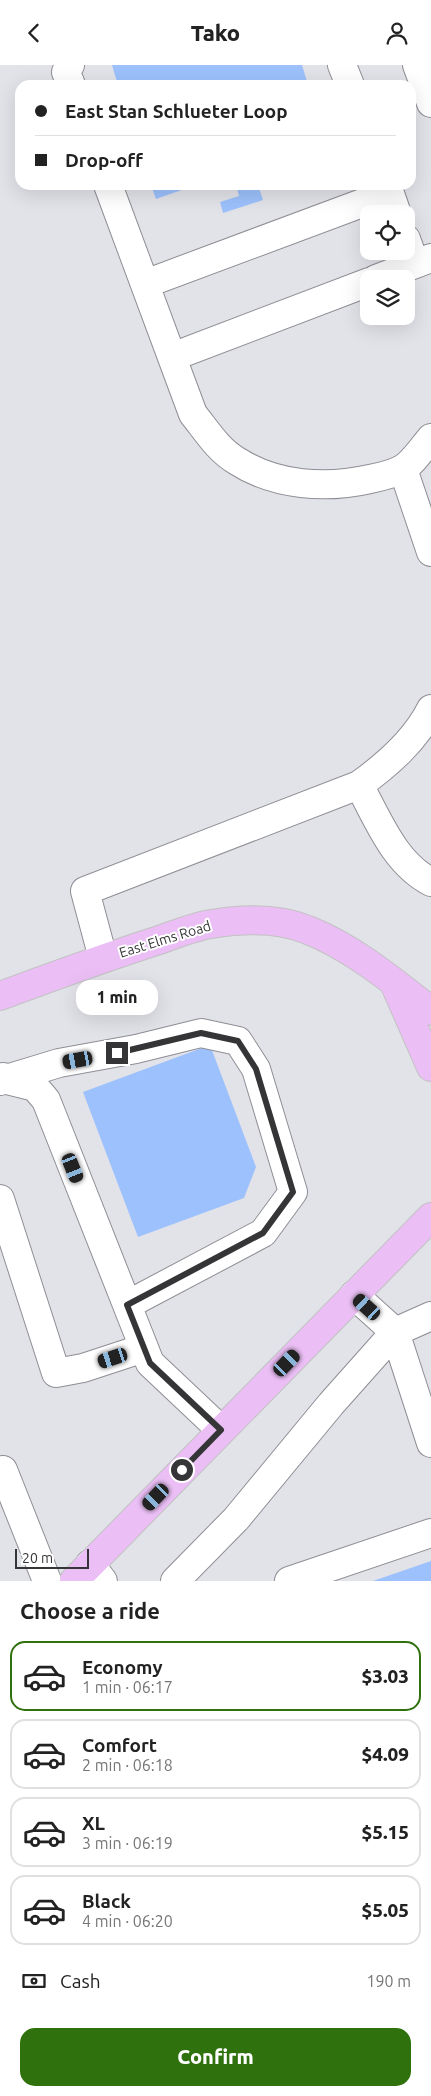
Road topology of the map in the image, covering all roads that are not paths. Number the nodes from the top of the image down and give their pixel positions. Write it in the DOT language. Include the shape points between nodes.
graph roads {
  1 [pos="70,65"];
  2 [pos="342,65"];
  3 [pos="417,65"];
  4 [pos="69,80"];
  5 [pos="348,80"];
  6 [pos="431,103"];
  7 [pos="110,190"];
  8 [pos="391,197"];
  9 [pos="415,251"];
  10 [pos="423,261"];
  11 [pos="400,270"];
  12 [pos="145,284"];
  13 [pos="360,285"];
  14 [pos="172,357"];
  15 [pos="431,438"];
  16 [pos="403,469"];
  17 [pos="431,552"];
  18 [pos="431,709"];
  19 [pos="358,785"];
  20 [pos="431,882"];
  21 [pos="103,958"];
  22 [pos="394,981"];
  23 [pos="431,990"];
  24 [pos="0,996"];
  25 [pos="431,1011"];
  26 [pos="431,1067"];
  27 [pos="1,1076"];
  28 [pos="0,1199"];
  29 [pos="430,1216"];
  30 [pos="354,1295"];
  31 [pos="127,1305"];
  32 [pos="431,1316"];
  33 [pos="395,1332"];
  34 [pos="144,1348"];
  35 [pos="422,1385"];
  36 [pos="221,1430"];
  37 [pos="431,1443"];
  38 [pos="3,1470"];
  39 [pos="431,1533"];
  40 [pos="89,1575"];
  41 [pos="47,1581"];
  42 [pos="175,1581"];
  43 [pos="289,1581"];
  1 -- 4 [label="lane" via="66,72"];
  2 -- 5 [label="lane"];
  3 -- 6 [label="lane"];
  7 -- 12 [label="lane"];
  8 -- 12 [label="lane"];
  9 -- 10 [label="lane"];
  10 -- 11 [label="lane"];
  12 -- 14 [label="lane"];
  13 -- 14 [label="lane"];
  14 -- 16 [label="lane" via="193,414 216,444 236,461 264,474 303,484 345,485"];
  15 -- 16 [label="lane"];
  16 -- 17 [label="lane"];
  18 -- 19 [label="lane" via="409,741 380,770"];
  19 -- 20 [label="lane" via="398,855"];
  19 -- 21 [label="lane" via="86,891"];
  21 -- 22 [label="main road, East Elms Road" via="210,924 275,921 307,929 337,944"];
  21 -- 24 [label="main road, East Elms Road"];
  22 -- 23 [label="main road"];
  22 -- 25 [label="main road, East Elms Road"];
  22 -- 26 [label="main road"];
  27 -- 31 [label="lane" via="34,1087 46,1100"];
  27 -- 31 [label="lane" via="201,1033 238,1041 256,1069 293,1192 263,1233"];
  28 -- 34 [label="lane" via="56,1373 83,1368"];
  29 -- 30 [label="main road"];
  30 -- 33 [label="lane"];
  30 -- 36 [label="main road"];
  31 -- 34 [label="lane"];
  32 -- 33 [label="lane"];
  33 -- 35 [label="lane"];
  33 -- 42 [label="lane" via="236,1519"];
  34 -- 36 [label="lane" via="150,1363"];
  35 -- 37 [label="lane"];
  36 -- 40 [label="main road"];
  38 -- 41 [label="lane"];
  39 -- 43 [label="lane"];
}
